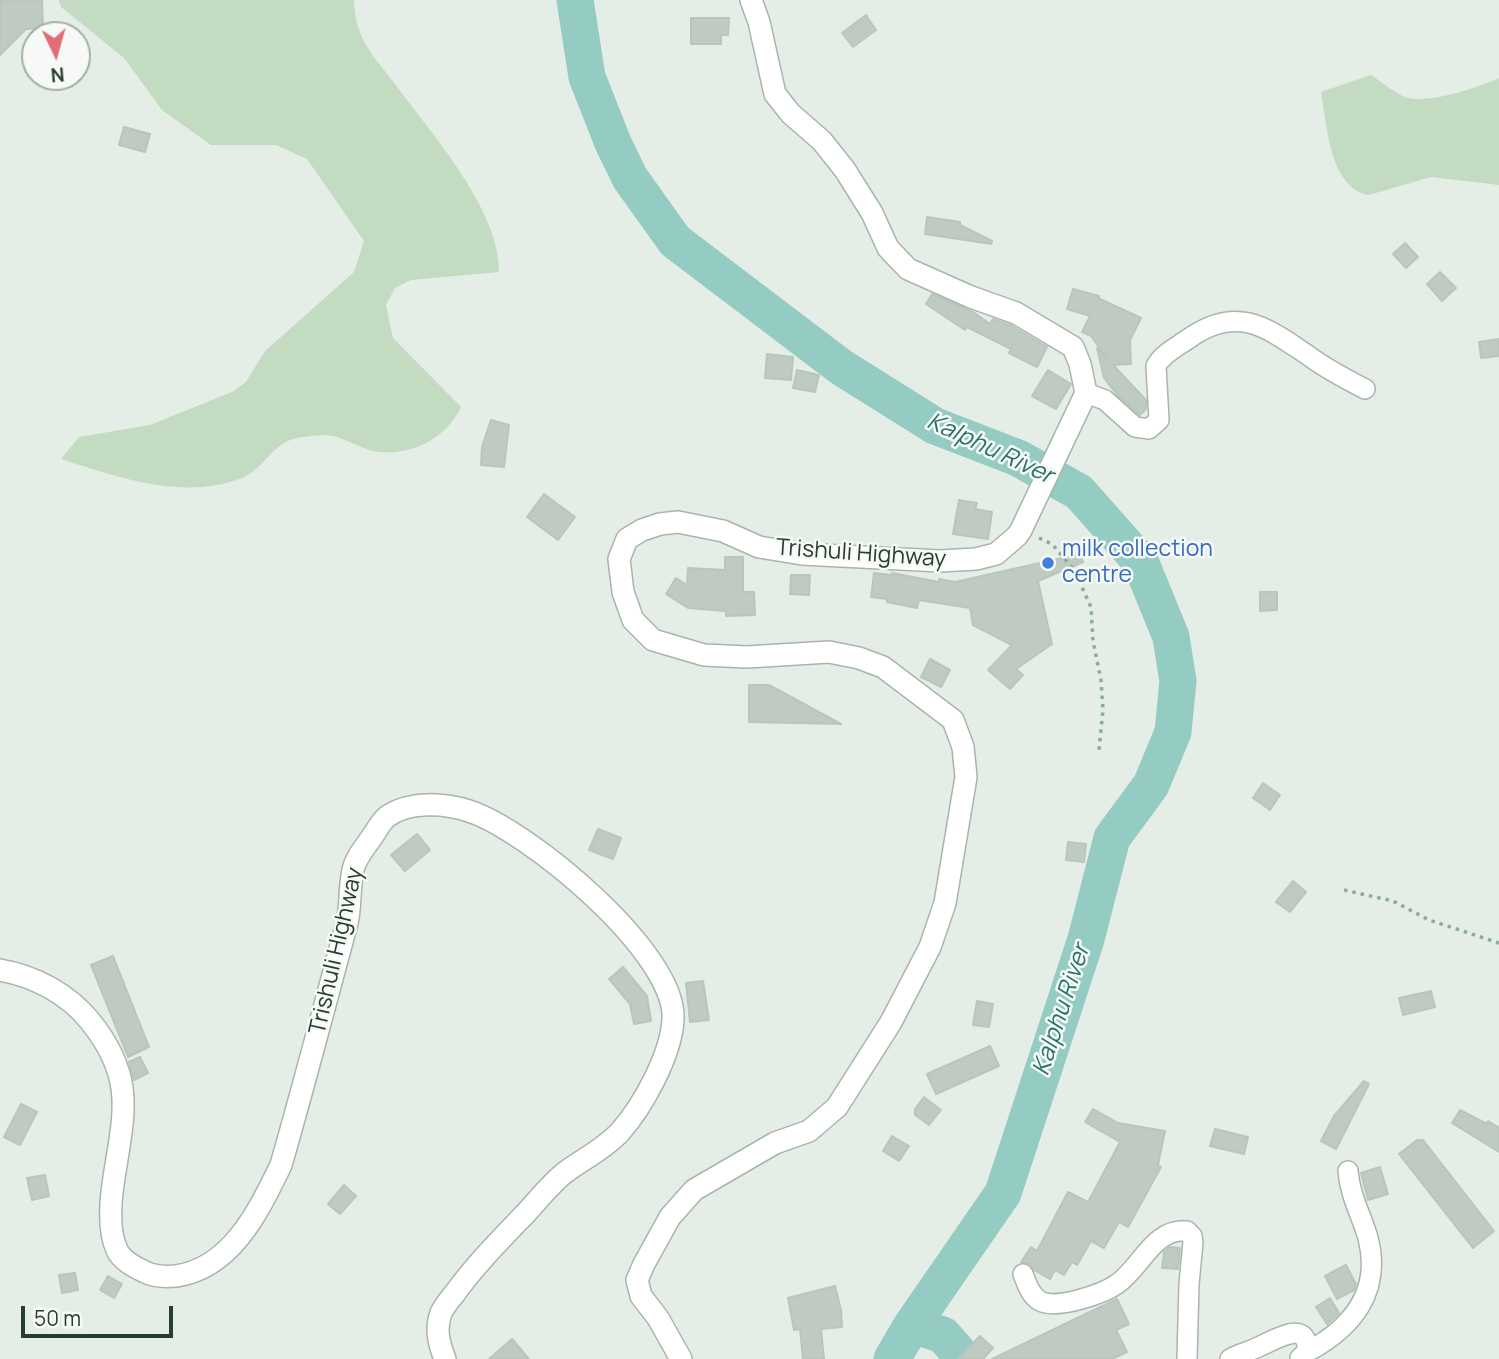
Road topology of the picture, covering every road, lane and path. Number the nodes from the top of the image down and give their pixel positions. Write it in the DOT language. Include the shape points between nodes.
graph roads {
  1 [pos="751,0"];
  2 [pos="1364,389"];
  3 [pos="1086,393"];
  4 [pos="1021,530"];
  5 [pos="1099,750"];
  6 [pos="1344,890"];
  7 [pos="1499,943"];
  8 [pos="0,970"];
  9 [pos="1348,1171"];
  10 [pos="1023,1274"];
  11 [pos="1303,1356"];
  12 [pos="445,1359"];
  13 [pos="681,1359"];
  14 [pos="1186,1359"];
  15 [pos="1230,1359"];
  1 -- 3 [label="street" via="775,94 845,170 888,248 908,269 1016,313 1073,346"];
  2 -- 3 [label="street" via="1282,336 1237,321 1200,330 1160,359 1156,366 1159,420 1149,429 1135,427 1105,400"];
  3 -- 4 [label="street, Trishuli Highway"];
  4 -- 5 [label="path" via="1052,544 1074,570 1091,607 1103,710"];
  4 -- 13 [label="street, Trishuli Highway" via="996,554 940,561 791,552 759,547 723,530 678,522 660,524 627,539 619,559 624,592 633,620 653,640 725,656 830,652 883,667 953,720 963,747 966,777 945,903 930,947 891,1022 837,1107 809,1131 775,1143 694,1190 670,1217 644,1264 637,1280 641,1296"];
  6 -- 7 [label="path" via="1393,901 1429,920"];
  8 -- 12 [label="street, Trishuli Highway" via="29,977 76,1004 104,1039 122,1079 125,1107 110,1211 117,1250 132,1266 153,1276 190,1274 207,1266 241,1235 281,1165 348,919 353,868 385,817 405,808 439,804 467,810 495,821 581,885 625,930 671,995 673,1019 667,1051 621,1131 567,1171 488,1252 441,1312 439,1344"];
  9 -- 11 [label="street" via="1351,1196 1368,1241 1367,1289 1359,1311"];
  10 -- 14 [label="street" via="1030,1291 1041,1301 1054,1305 1073,1301 1119,1283 1164,1236 1187,1231 1193,1241"];
  11 -- 15 [label="street" via="1307,1342 1289,1332"];
}
